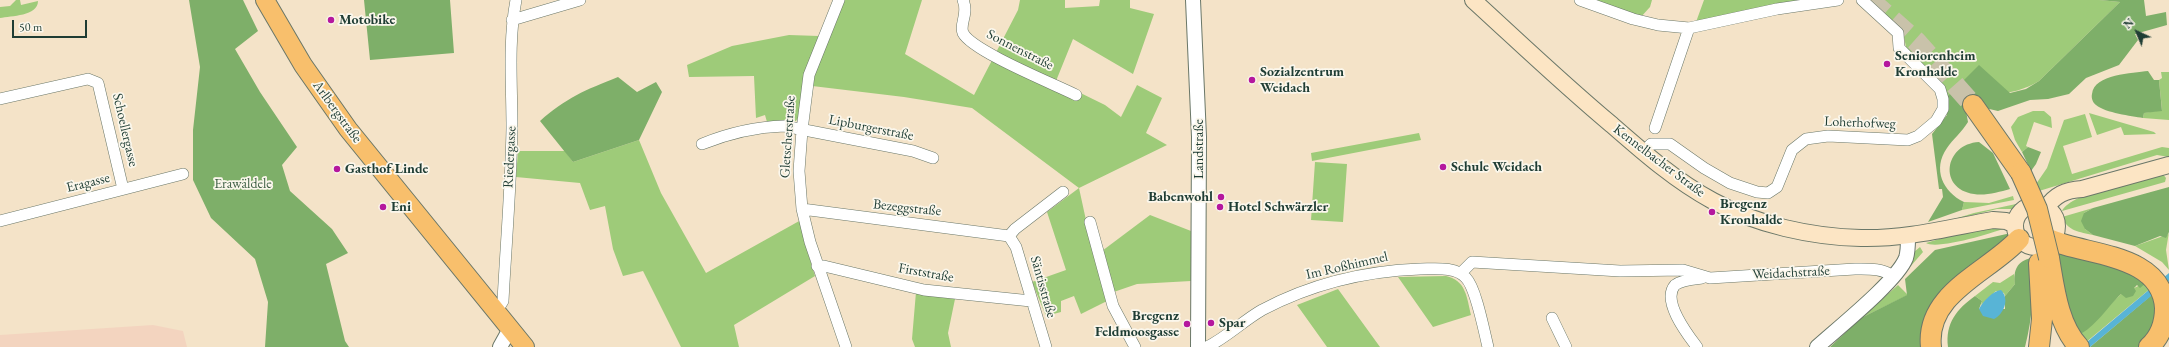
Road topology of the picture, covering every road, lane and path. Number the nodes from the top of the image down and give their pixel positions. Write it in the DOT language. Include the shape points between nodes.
graph roads {
  1 [pos="265,0"];
  2 [pos="516,0"];
  3 [pos="580,0"];
  4 [pos="839,0"];
  5 [pos="963,0"];
  6 [pos="1193,0"];
  7 [pos="1473,0"];
  8 [pos="1580,0"];
  9 [pos="1838,0"];
  10 [pos="1862,0"];
  11 [pos="512,20"];
  12 [pos="1689,28"];
  13 [pos="1076,95"];
  14 [pos="0,99"];
  15 [pos="1973,104"];
  16 [pos="1655,128"];
  17 [pos="802,130"];
  18 [pos="702,144"];
  19 [pos="1644,153"];
  20 [pos="933,158"];
  21 [pos="2169,165"];
  22 [pos="183,174"];
  23 [pos="123,190"];
  24 [pos="1063,192"];
  25 [pos="802,209"];
  26 [pos="0,221"];
  27 [pos="1090,222"];
  28 [pos="1009,236"];
  29 [pos="2039,236"];
  30 [pos="1908,237"];
  31 [pos="817,266"];
  32 [pos="1461,273"];
  33 [pos="1893,276"];
  34 [pos="1703,278"];
  35 [pos="2161,281"];
  36 [pos="2041,289"];
  37 [pos="1031,301"];
  38 [pos="496,312"];
  39 [pos="1552,318"];
  40 [pos="510,329"];
  41 [pos="2169,339"];
  42 [pos="1223,343"];
  43 [pos="500,347"];
  44 [pos="525,347"];
  45 [pos="846,347"];
  46 [pos="1046,347"];
  47 [pos="1135,347"];
  48 [pos="1198,347"];
  49 [pos="1207,347"];
  50 [pos="1488,347"];
  51 [pos="1566,347"];
  52 [pos="1697,347"];
  53 [pos="1817,347"];
  54 [pos="1931,347"];
  55 [pos="1943,347"];
  56 [pos="2030,347"];
  57 [pos="2039,347"];
  58 [pos="2050,347"];
  59 [pos="2079,347"];
  60 [pos="2149,347"];
  61 [pos="2164,347"];
  1 -- 38 [label="main road, Arlbergstraße" via="303,65 348,130"];
  2 -- 11 [label="street, Riedergasse"];
  3 -- 11 [label="street"];
  4 -- 17 [label="street, Gletscherstraße" via="809,75"];
  5 -- 13 [label="street, Sonnenstraße" via="966,8 962,26 968,39 987,52"];
  6 -- 48 [label="street, Landstraße" via="1198,122"];
  7 -- 19 [label="main road, Kennelbacher Straße" via="1570,90"];
  8 -- 12 [label="street" via="1633,19"];
  9 -- 12 [label="street" via="1777,9"];
  10 -- 19 [label="street, Loherhofweg" via="1898,32 1899,48 1940,89 1943,109 1928,130 1908,140 1828,136 1806,139 1792,150 1777,187 1768,193 1757,192 1730,182 1704,168 1670,144 1651,144"];
  11 -- 38 [label="street, Riedergasse" via="512,130 503,302"];
  12 -- 16 [label="street"];
  14 -- 23 [label="street, Schoellergasse" via="88,79 98,83"];
  15 -- 29 [label="highway, bridge" via="1996,136 2037,209"];
  17 -- 18 [label="street, Lipburgerstraße" via="784,126 763,126 727,134"];
  17 -- 20 [label="street, Lipburgerstraße" via="913,151"];
  17 -- 25 [label="street, Gletscherstraße" via="799,171"];
  19 -- 30 [label="main road, Kennelbacher Straße" via="1682,182 1713,201 1772,224 1821,235 1861,238"];
  21 -- 29 [label="main road" via="2082,189 2064,200"];
  22 -- 23 [label="street, Eragasse"];
  23 -- 26 [label="street, Eragasse"];
  24 -- 28 [label="street"];
  25 -- 28 [label="street, Bezeggstraße"];
  25 -- 31 [label="street, Gletscherstraße"];
  27 -- 47 [label="street" via="1113,306"];
  28 -- 37 [label="street, Säntisstraße" via="1016,247"];
  29 -- 30 [label="main road, Kennelbacher Straße" via="2006,221 1992,220"];
  29 -- 35 [label="highway" via="2067,247 2128,262"];
  29 -- 36 [label="highway"];
  29 -- 54 [label="highway" via="2004,253 1944,303 1932,326"];
  29 -- 55 [label="highway" via="2014,262 1954,307 1944,325"];
  29 -- 58 [label="highway" via="2052,316"];
  29 -- 59 [label="highway" via="2066,328"];
  30 -- 33 [label="street" via="1906,258"];
  31 -- 37 [label="street, Firststraße" via="924,290"];
  31 -- 45 [label="street, Gletscherstraße"];
  32 -- 34 [label="street, Weidachstraße" via="1472,262 1620,270 1683,270"];
  32 -- 42 [label="street, Im Roßhimmel" via="1438,269 1398,270 1318,286 1261,311"];
  32 -- 50 [label="street" via="1470,283"];
  33 -- 34 [label="street, Weidachstraße" via="1877,269 1855,269"];
  33 -- 53 [label="street"];
  34 -- 52 [label="street" via="1680,283 1672,292 1676,316"];
  35 -- 60 [label="highway" via="2165,309 2163,323"];
  36 -- 56 [label="highway"];
  36 -- 57 [label="highway" via="2042,319"];
  37 -- 46 [label="street, Säntisstraße"];
  38 -- 40 [label="main road, Arlbergstraße"];
  39 -- 51 [label="street"];
  40 -- 43 [label="street"];
  40 -- 44 [label="main road, Arlbergstraße"];
  41 -- 61 [label="highway"];
  42 -- 49 [label="street, Im Roßhimmel"];
}
